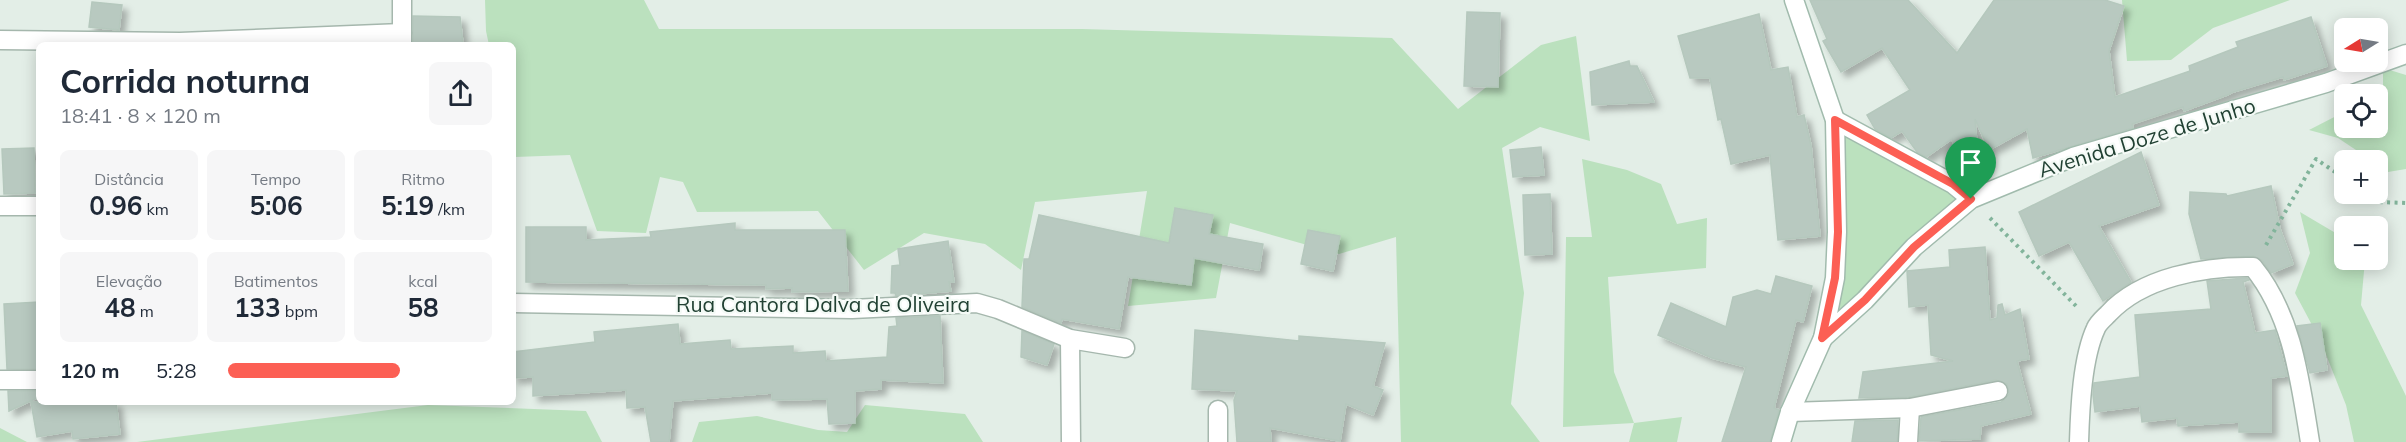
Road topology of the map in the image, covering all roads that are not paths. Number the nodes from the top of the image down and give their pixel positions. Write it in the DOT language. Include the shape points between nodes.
graph roads {
  1 [pos="402,0"];
  2 [pos="1794,0"];
  3 [pos="402,39"];
  4 [pos="0,40"];
  5 [pos="2406,54"];
  6 [pos="1835,120"];
  7 [pos="1971,199"];
  8 [pos="0,206"];
  9 [pos="36,206"];
  10 [pos="516,303"];
  11 [pos="1822,338"];
  12 [pos="1070,339"];
  13 [pos="1125,348"];
  14 [pos="0,380"];
  15 [pos="36,380"];
  16 [pos="1998,391"];
  17 [pos="1910,408"];
  18 [pos="1218,410"];
  19 [pos="1790,411"];
  20 [pos="1071,442"];
  21 [pos="1218,442"];
  22 [pos="1781,442"];
  23 [pos="1908,442"];
  24 [pos="2079,442"];
  25 [pos="2310,442"];
  1 -- 3 [label="street"];
  2 -- 6 [label="street"];
  3 -- 4 [label="street"];
  5 -- 7 [label="street, Avenida Doze de Junho" via="2326,83 2073,157"];
  6 -- 7 [label="street" via="1953,184"];
  6 -- 11 [label="street" via="1838,232 1835,278"];
  7 -- 11 [label="street, Avenida Doze de Junho" via="1914,247 1865,300"];
  8 -- 9 [label="street"];
  10 -- 12 [label="street, Rua Cantora Dalva de Oliveira" via="852,309 977,303"];
  11 -- 19 [label="street"];
  12 -- 13 [label="street, Rua Cantora Dalva de Oliveira"];
  12 -- 20 [label="street"];
  14 -- 15 [label="street"];
  16 -- 17 [label="street"];
  17 -- 19 [label="street"];
  17 -- 23 [label="street"];
  18 -- 21 [label="street"];
  19 -- 22 [label="street"];
  24 -- 25 [label="street" via="2083,388 2096,327 2114,308 2144,288 2229,266 2253,267 2266,282 2284,317"];
}
